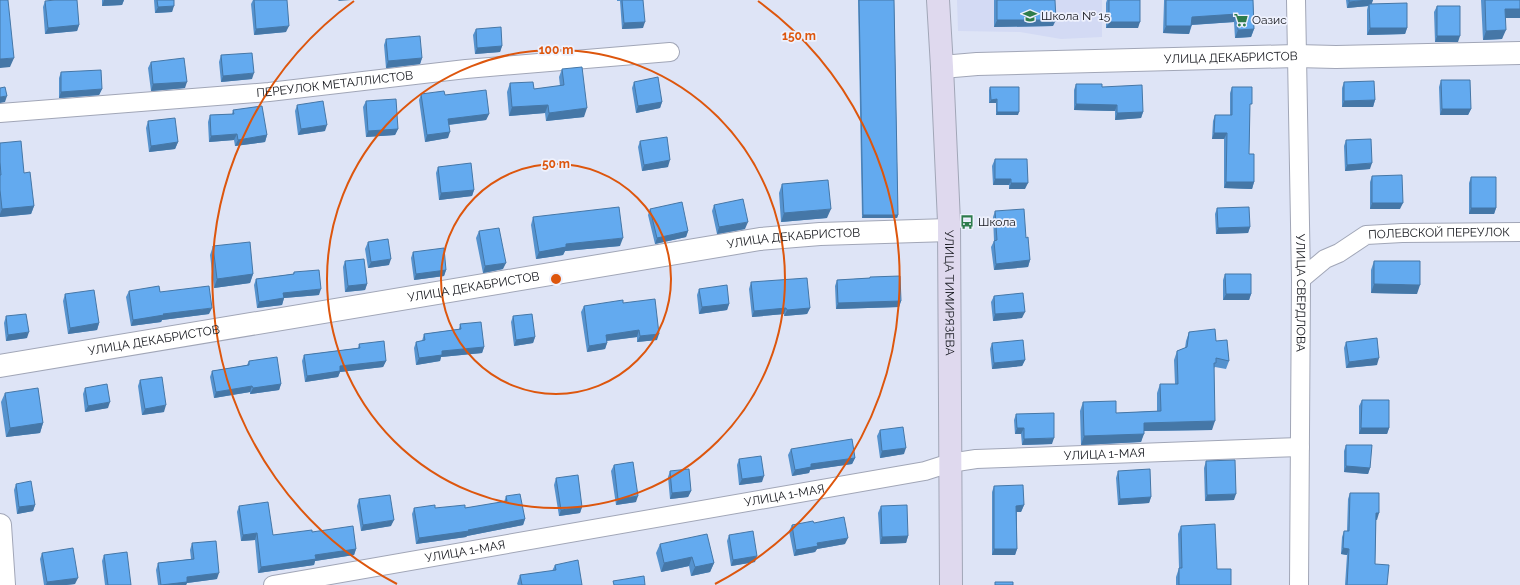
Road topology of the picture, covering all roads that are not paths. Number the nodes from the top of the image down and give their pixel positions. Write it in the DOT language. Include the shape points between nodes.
graph roads {
  1 [pos="938,0"];
  2 [pos="1296,0"];
  3 [pos="670,52"];
  4 [pos="1520,53"];
  5 [pos="1296,56"];
  6 [pos="942,67"];
  7 [pos="0,113"];
  8 [pos="949,230"];
  9 [pos="1520,232"];
  10 [pos="1300,279"];
  11 [pos="0,366"];
  12 [pos="1300,447"];
  13 [pos="950,463"];
  14 [pos="0,525"];
  15 [pos="4,585"];
  16 [pos="274,585"];
  17 [pos="951,585"];
  18 [pos="1299,585"];
  1 -- 6 [label="main road, УЛИЦА ТИМИРЯЗЕВА"];
  2 -- 5 [label="street, УЛИЦА СВЕРДЛОВА"];
  3 -- 7 [label="street, ПЕРЕУЛОК МЕТАЛЛИСТОВ" via="466,69 268,92"];
  4 -- 5 [label="street, УЛИЦА ДЕКАБРИСТОВ"];
  5 -- 6 [label="street, УЛИЦА ДЕКАБРИСТОВ"];
  5 -- 10 [label="street, УЛИЦА СВЕРДЛОВА"];
  6 -- 8 [label="main road, УЛИЦА ТИМИРЯЗЕВА"];
  8 -- 11 [label="street, УЛИЦА ДЕКАБРИСТОВ" via="820,234 760,239"];
  8 -- 13 [label="main road, УЛИЦА ТИМИРЯЗЕВА"];
  9 -- 10 [label="street, ПОЛЕВСКОЙ ПЕРЕУЛОК" via="1366,235 1325,259"];
  10 -- 12 [label="street, УЛИЦА СВЕРДЛОВА"];
  12 -- 13 [label="street, УЛИЦА 1-МАЯ" via="976,459"];
  12 -- 18 [label="street, УЛИЦА СВЕРДЛОВА"];
  13 -- 16 [label="street, УЛИЦА 1-МАЯ" via="925,471"];
  13 -- 17 [label="main road, УЛИЦА ТИМИРЯЗЕВА"];
  14 -- 15 [label="street"];
}
